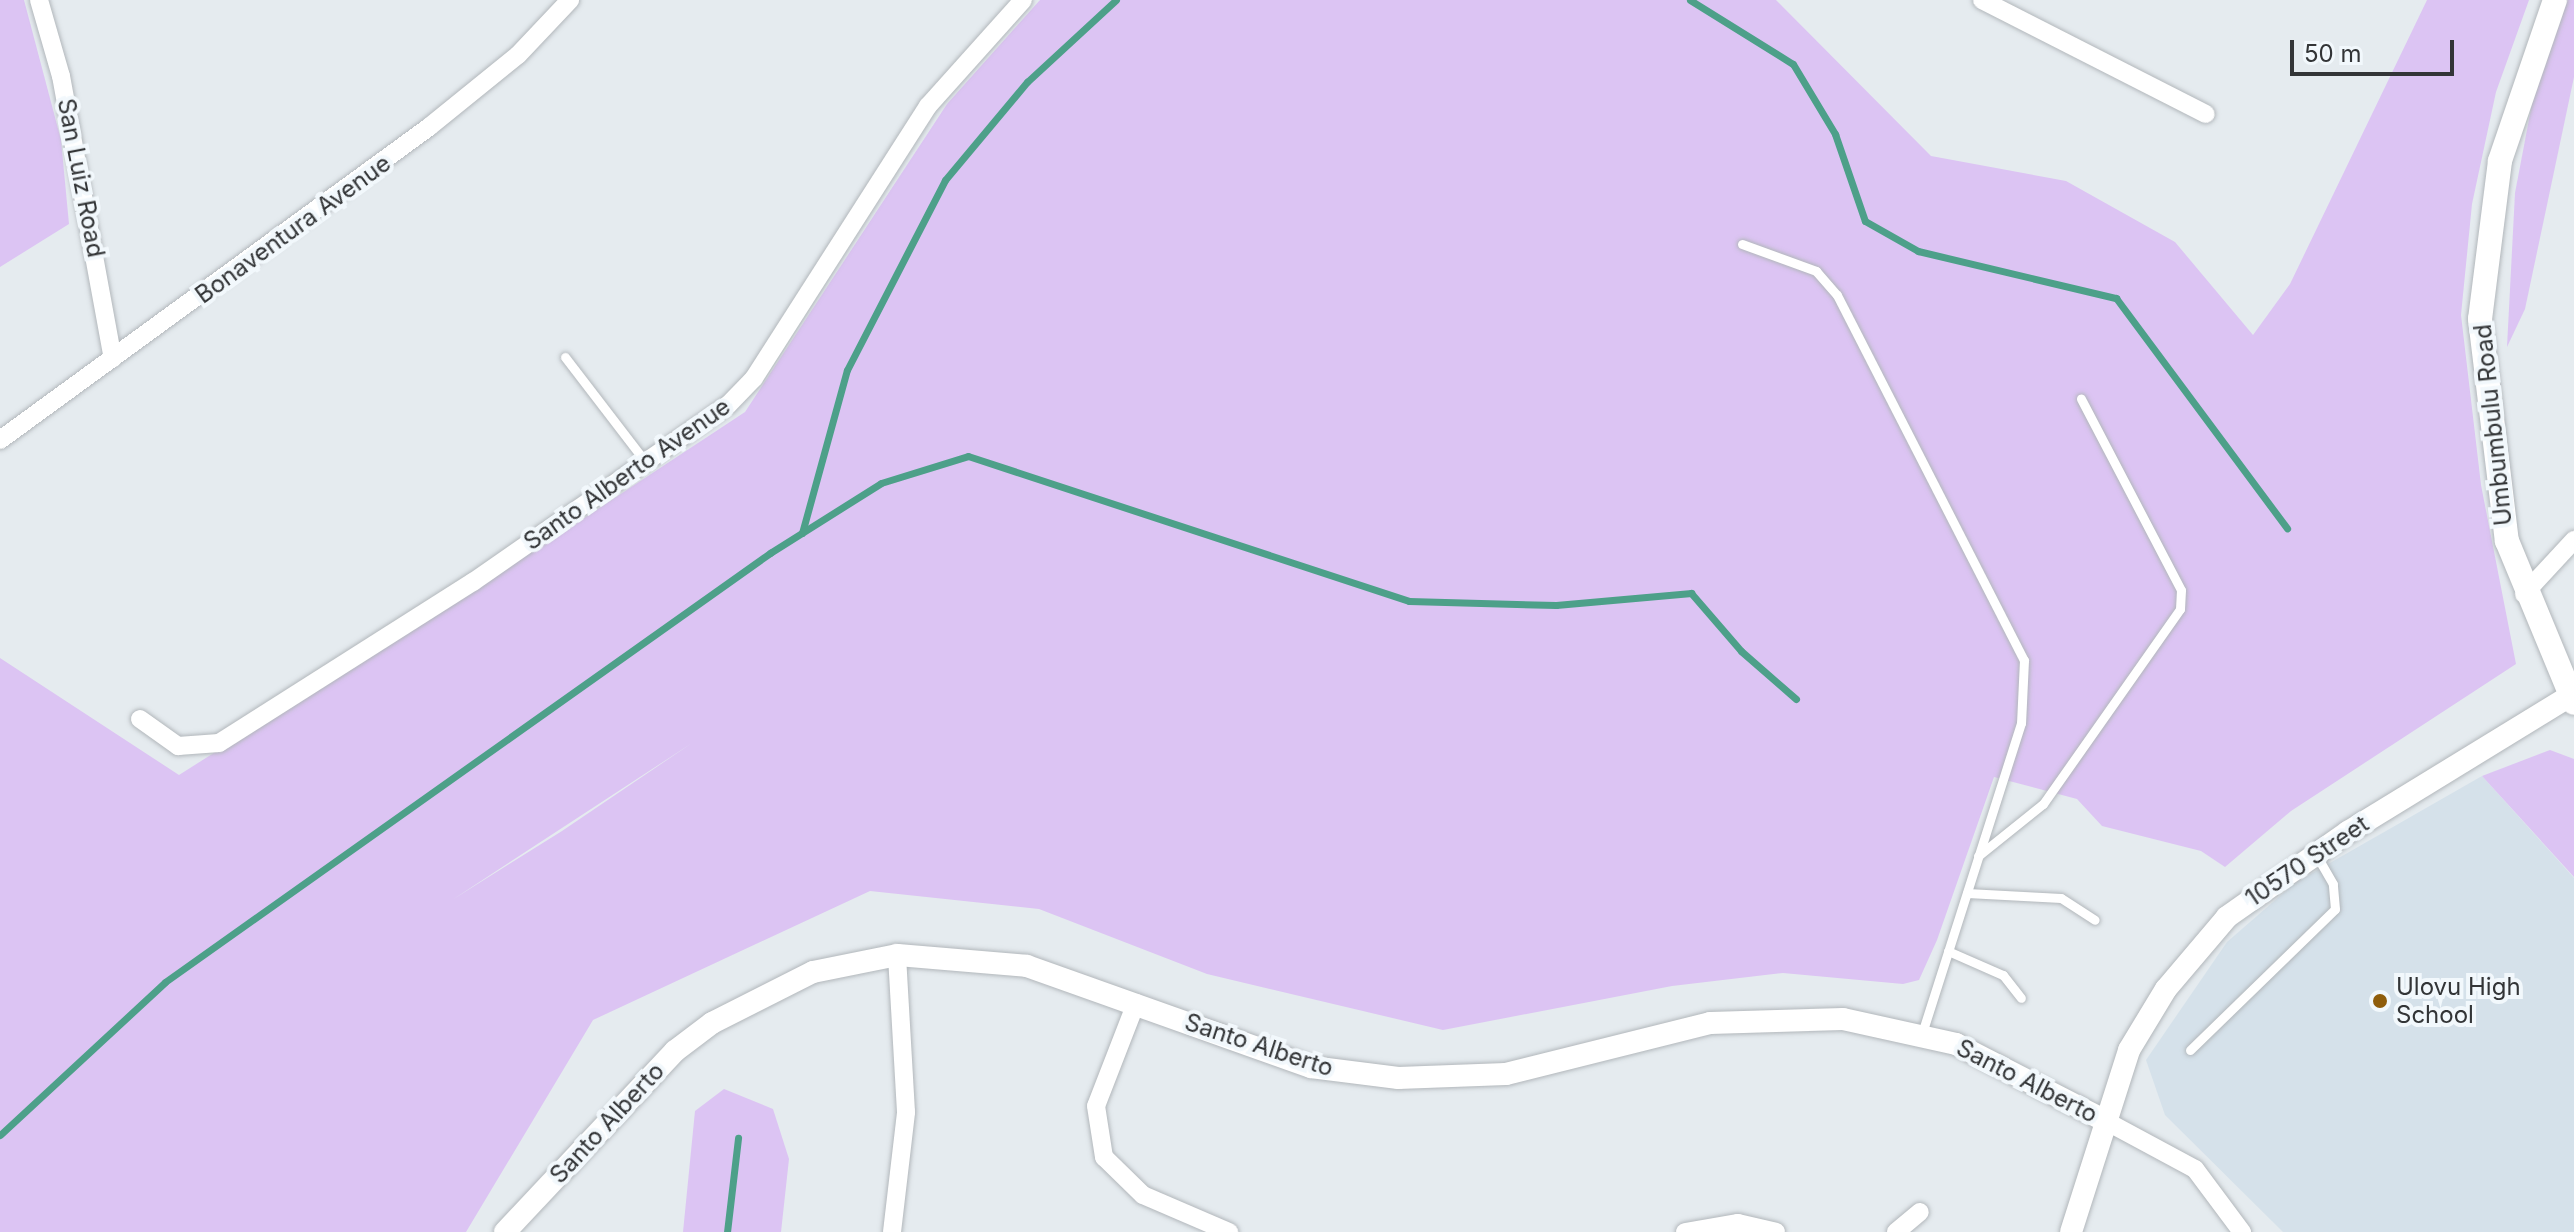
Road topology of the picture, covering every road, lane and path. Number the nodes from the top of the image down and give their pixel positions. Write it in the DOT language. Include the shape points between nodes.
graph roads {
  1 [pos="39,0"];
  2 [pos="570,0"];
  3 [pos="1023,0"];
  4 [pos="1982,0"];
  5 [pos="2555,0"];
  6 [pos="2206,114"];
  7 [pos="1742,244"];
  8 [pos="565,357"];
  9 [pos="113,358"];
  10 [pos="2081,399"];
  11 [pos="0,440"];
  12 [pos="647,464"];
  13 [pos="2574,540"];
  14 [pos="2524,594"];
  15 [pos="2572,700"];
  16 [pos="140,719"];
  17 [pos="2315,853"];
  18 [pos="1978,856"];
  19 [pos="1967,893"];
  20 [pos="2095,920"];
  21 [pos="1948,951"];
  22 [pos="897,955"];
  23 [pos="2021,998"];
  24 [pos="1136,1003"];
  25 [pos="1922,1034"];
  26 [pos="2190,1050"];
  27 [pos="2102,1119"];
  28 [pos="1920,1212"];
  29 [pos="505,1232"];
  30 [pos="892,1232"];
  31 [pos="1229,1232"];
  32 [pos="1685,1232"];
  33 [pos="1776,1232"];
  34 [pos="1896,1232"];
  35 [pos="2071,1232"];
  36 [pos="2242,1232"];
  1 -- 9 [label="street, San Luiz Road" via="61,76"];
  2 -- 9 [label="street, Bonaventura Avenue" via="453,108"];
  3 -- 12 [label="street, Santo Alberto Avenue" via="928,106 754,378"];
  4 -- 6 [label="street"];
  5 -- 14 [label="main road, Umbumbulu Road" via="2500,161 2480,319 2497,490"];
  7 -- 18 [label="lane" via="1816,271 1837,295 2010,622 2025,692"];
  8 -- 12 [label="lane"];
  9 -- 11 [label="street, Bonaventura Avenue"];
  10 -- 18 [label="lane" via="2181,590 2180,609 2043,804"];
  12 -- 16 [label="street, Santo Alberto Avenue" via="219,743 178,746"];
  13 -- 14 [label="street"];
  14 -- 15 [label="main road, Umbumbulu Road"];
  15 -- 17 [label="street, 10570 Street"];
  17 -- 26 [label="lane" via="2333,884 2335,909"];
  17 -- 27 [label="street, 10570 Street" via="2261,887 2190,958 2146,1018"];
  18 -- 19 [label="lane"];
  19 -- 20 [label="lane" via="2061,898"];
  19 -- 21 [label="lane"];
  21 -- 23 [label="lane" via="2003,975"];
  21 -- 25 [label="lane"];
  22 -- 24 [label="street, Santo Alberto" via="1027,966"];
  22 -- 29 [label="street, Santo Alberto" via="813,972 712,1023 675,1051"];
  22 -- 30 [label="street" via="906,1112"];
  24 -- 25 [label="street, Santo Alberto" via="1311,1067 1425,1080 1506,1074 1760,1018 1843,1019"];
  24 -- 31 [label="street" via="1096,1106 1104,1157 1143,1195"];
  25 -- 27 [label="street, Santo Alberto" via="1994,1059"];
  27 -- 35 [label="street, 10570 Street"];
  27 -- 36 [label="street, Santo Alberto" via="2195,1169"];
  28 -- 34 [label="street"];
  32 -- 33 [label="street" via="1738,1223"];
}
